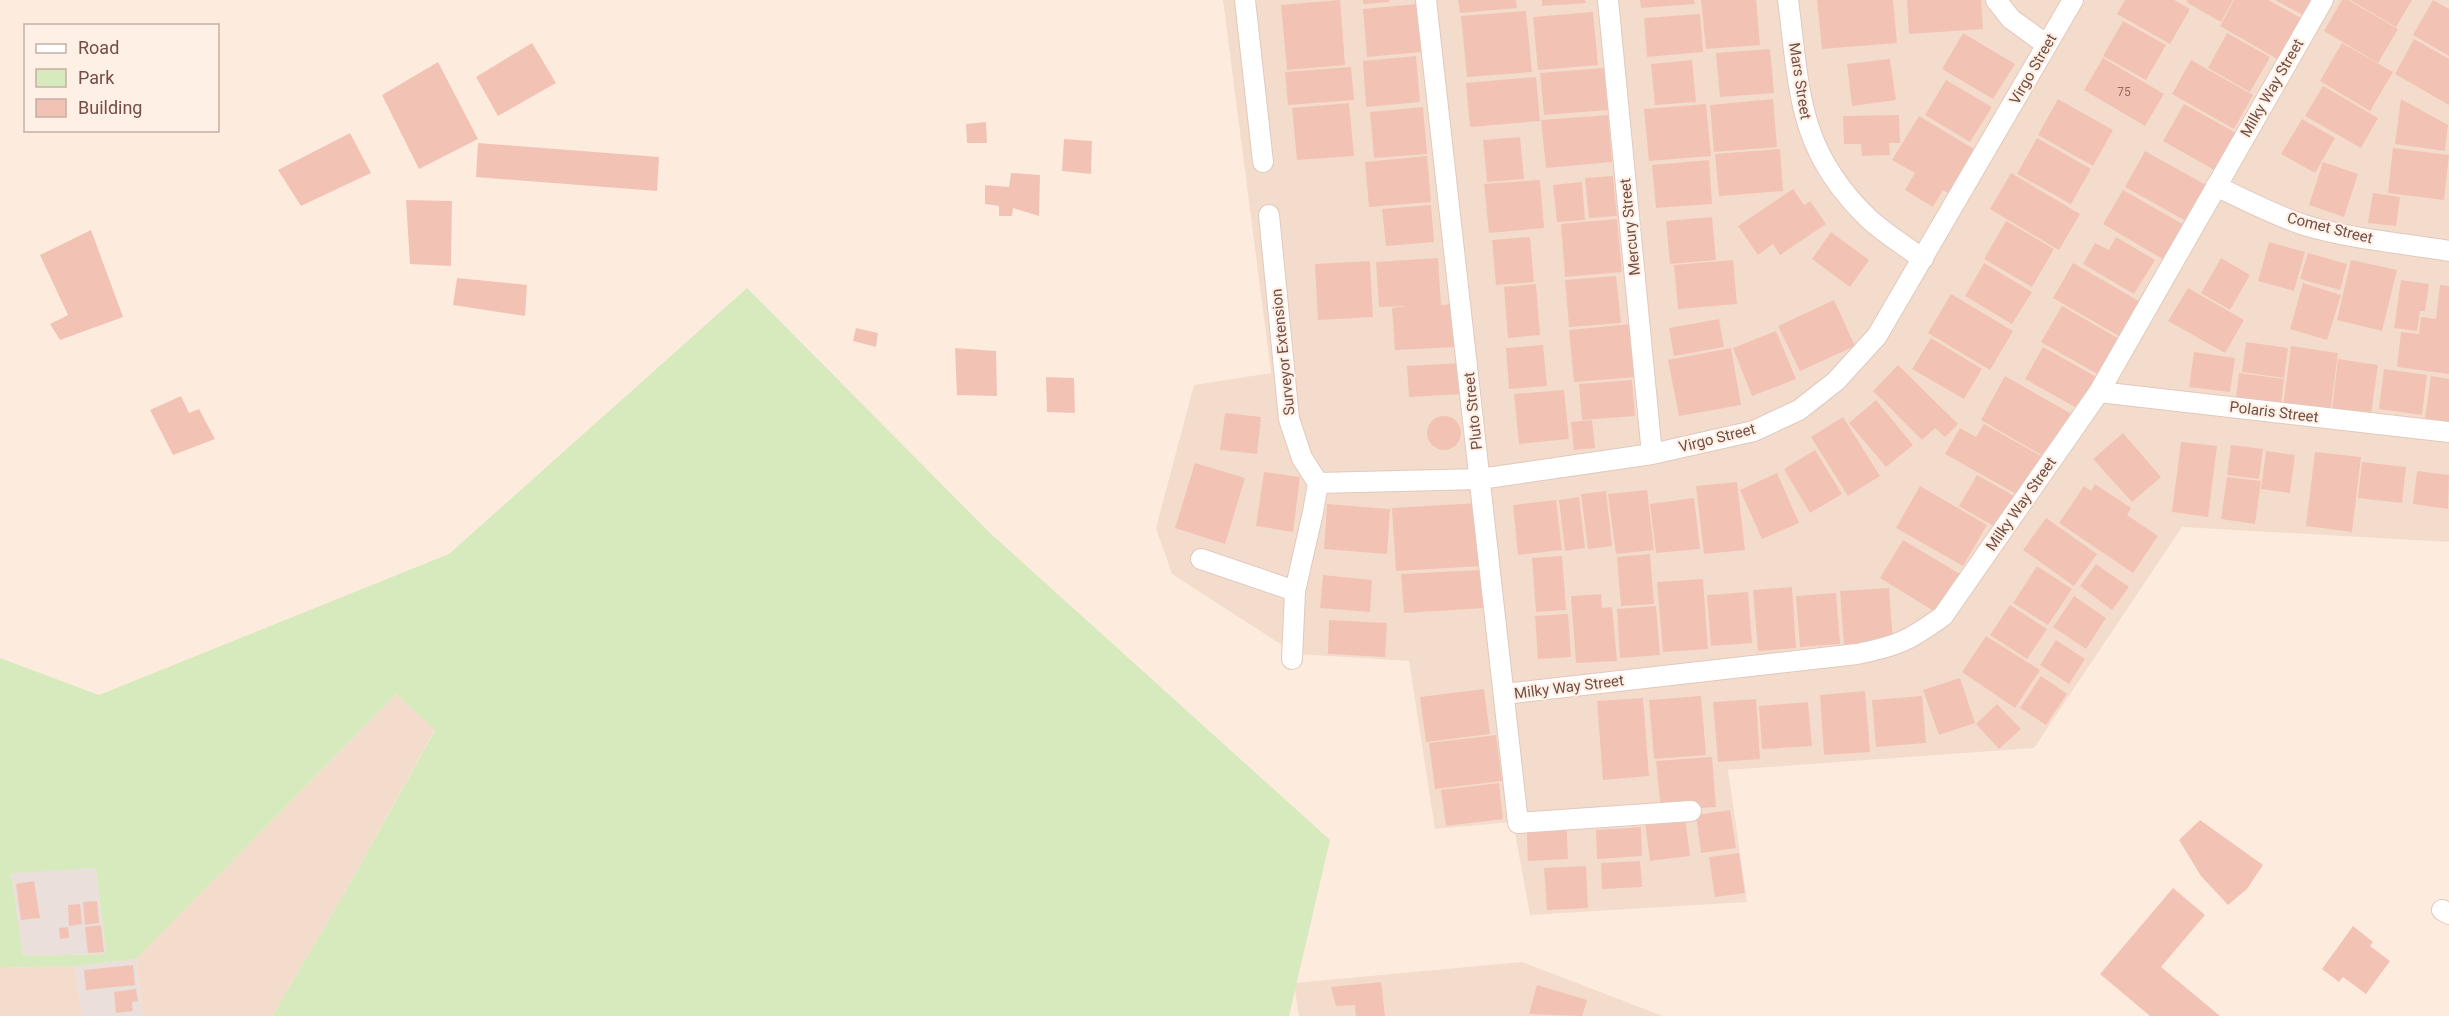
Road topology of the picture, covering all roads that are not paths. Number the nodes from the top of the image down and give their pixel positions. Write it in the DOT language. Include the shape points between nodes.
graph roads {
  1 [pos="1245,0"];
  2 [pos="1426,0"];
  3 [pos="1608,0"];
  4 [pos="1788,0"];
  5 [pos="1996,0"];
  6 [pos="2073,0"];
  7 [pos="2323,0"];
  8 [pos="2047,45"];
  9 [pos="1263,162"];
  10 [pos="2216,186"];
  11 [pos="1269,215"];
  12 [pos="2449,251"];
  13 [pos="1923,259"];
  14 [pos="2099,392"];
  15 [pos="2449,432"];
  16 [pos="1652,454"];
  17 [pos="1480,479"];
  18 [pos="1318,483"];
  19 [pos="1201,559"];
  20 [pos="1295,591"];
  21 [pos="1292,659"];
  22 [pos="1504,694"];
  23 [pos="1691,812"];
  1 -- 9 [label="street"];
  2 -- 17 [label="street, Pluto Street"];
  3 -- 16 [label="street, Mercury Street"];
  4 -- 13 [label="street, Mars Street" via="1801,102 1818,154 1836,185 1869,219"];
  5 -- 8 [label="street" via="2011,19"];
  6 -- 8 [label="street, Virgo Street"];
  7 -- 10 [label="street, Milky Way Street"];
  8 -- 13 [label="street, Virgo Street"];
  10 -- 12 [label="street, Comet Street" via="2305,225"];
  10 -- 14 [label="street, Milky Way Street"];
  11 -- 18 [label="street, Surveyor Extension" via="1289,419 1302,458"];
  13 -- 16 [label="street, Virgo Street" via="1872,343 1836,381 1799,410 1754,430"];
  14 -- 15 [label="street, Polaris Street"];
  14 -- 22 [label="street, Milky Way Street" via="1943,616 1915,637 1891,648 1857,654"];
  16 -- 17 [label="street, Virgo Street"];
  17 -- 18 [label="street, Virgo Street"];
  17 -- 22 [label="street, Pluto Street"];
  18 -- 20 [label="street"];
  19 -- 20 [label="street"];
  20 -- 21 [label="street"];
  22 -- 23 [label="street, Pluto Street" via="1518,823"];
}
